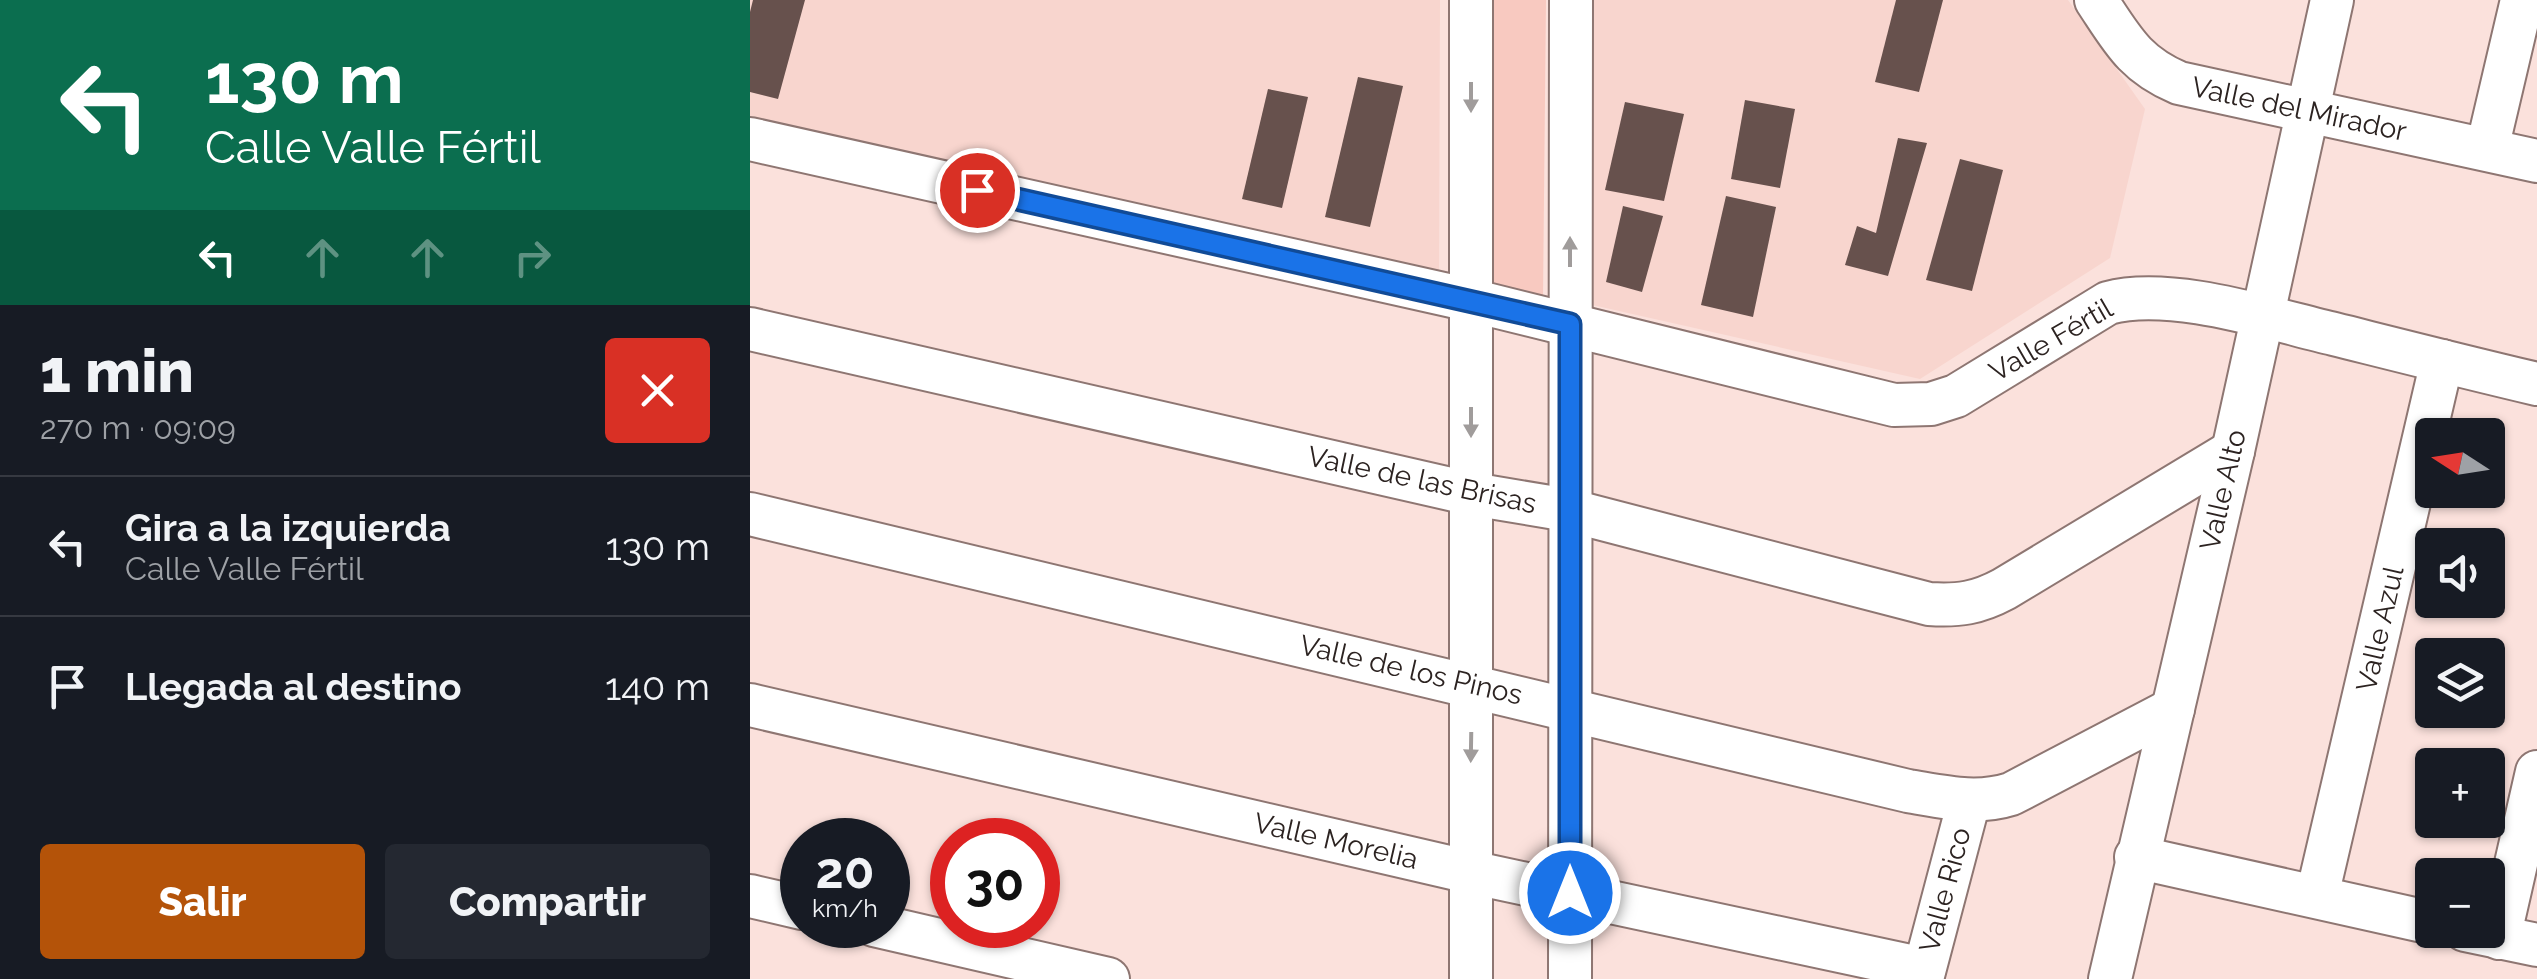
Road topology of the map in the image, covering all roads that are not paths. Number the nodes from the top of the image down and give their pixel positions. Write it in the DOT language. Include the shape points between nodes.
graph roads {
  1 [pos="1471,0"];
  2 [pos="1571,0"];
  3 [pos="2096,0"];
  4 [pos="2332,0"];
  5 [pos="2522,0"];
  6 [pos="2306,112"];
  7 [pos="750,139"];
  8 [pos="2487,149"];
  9 [pos="2537,161"];
  10 [pos="1470,300"];
  11 [pos="2261,316"];
  12 [pos="1570,324"];
  13 [pos="750,328"];
  14 [pos="2442,361"];
  15 [pos="2537,384"];
  16 [pos="2233,451"];
  17 [pos="1472,494"];
  18 [pos="1568,510"];
  19 [pos="750,514"];
  20 [pos="1472,684"];
  21 [pos="750,705"];
  22 [pos="1572,708"];
  23 [pos="2173,709"];
  24 [pos="2537,772"];
  25 [pos="1969,801"];
  26 [pos="2136,857"];
  27 [pos="1470,872"];
  28 [pos="1570,893"];
  29 [pos="750,896"];
  30 [pos="2317,896"];
  31 [pos="780,903"];
  32 [pos="2505,916"];
  33 [pos="2415,919"];
  34 [pos="910,933"];
  35 [pos="1923,974"];
  36 [pos="1108,979"];
  37 [pos="1471,979"];
  38 [pos="1570,979"];
  39 [pos="2110,979"];
  1 -- 10 [label="street, one-way"];
  12 -- 2 [label="street, one-way"];
  3 -- 6 [label="street, Valle del Mirador" via="2152,72"];
  4 -- 6 [label="street, Valle Alto"];
  5 -- 8 [label="street"];
  6 -- 8 [label="street, Valle del Mirador"];
  6 -- 11 [label="street, Valle Alto"];
  7 -- 10 [label="street, Valle Fértil"];
  8 -- 9 [label="street, Valle del Mirador"];
  10 -- 12 [label="street, Valle Fértil"];
  10 -- 17 [label="street, one-way"];
  11 -- 12 [label="street, Valle Fértil" via="2134,296 2108,303 1956,396 1916,406"];
  11 -- 14 [label="street, Valle Fértil"];
  11 -- 16 [label="street, Valle Alto"];
  12 -- 18 [label="street"];
  13 -- 17 [label="street, Valle de las Brisas"];
  14 -- 15 [label="street, Valle Fértil"];
  14 -- 30 [label="street, Valle Azul"];
  16 -- 18 [label="street, Valle de las Brisas" via="2004,589 1958,606"];
  16 -- 23 [label="street, Valle Alto"];
  17 -- 18 [label="street, Valle de las Brisas"];
  17 -- 20 [label="street"];
  18 -- 22 [label="street"];
  19 -- 20 [label="street, Valle de los Pinos"];
  20 -- 22 [label="street, Valle de los Pinos"];
  20 -- 27 [label="street, one-way"];
  21 -- 27 [label="street, Valle Morelia"];
  22 -- 25 [label="street, Valle de los Pinos"];
  22 -- 28 [label="street"];
  23 -- 25 [label="street, Valle de los Pinos" via="2011,794"];
  23 -- 26 [label="street, Valle Alto"];
  24 -- 32 [label="street"];
  25 -- 35 [label="street, Valle Rico"];
  26 -- 30 [label="street"];
  26 -- 39 [label="street, Valle Alto"];
  27 -- 28 [label="street, Valle Morelia"];
  27 -- 37 [label="street"];
  28 -- 35 [label="street, Valle Morelia"];
  28 -- 38 [label="street"];
  29 -- 31 [label="street"];
  30 -- 33 [label="street"];
  34 -- 36 [label="street"];
}
